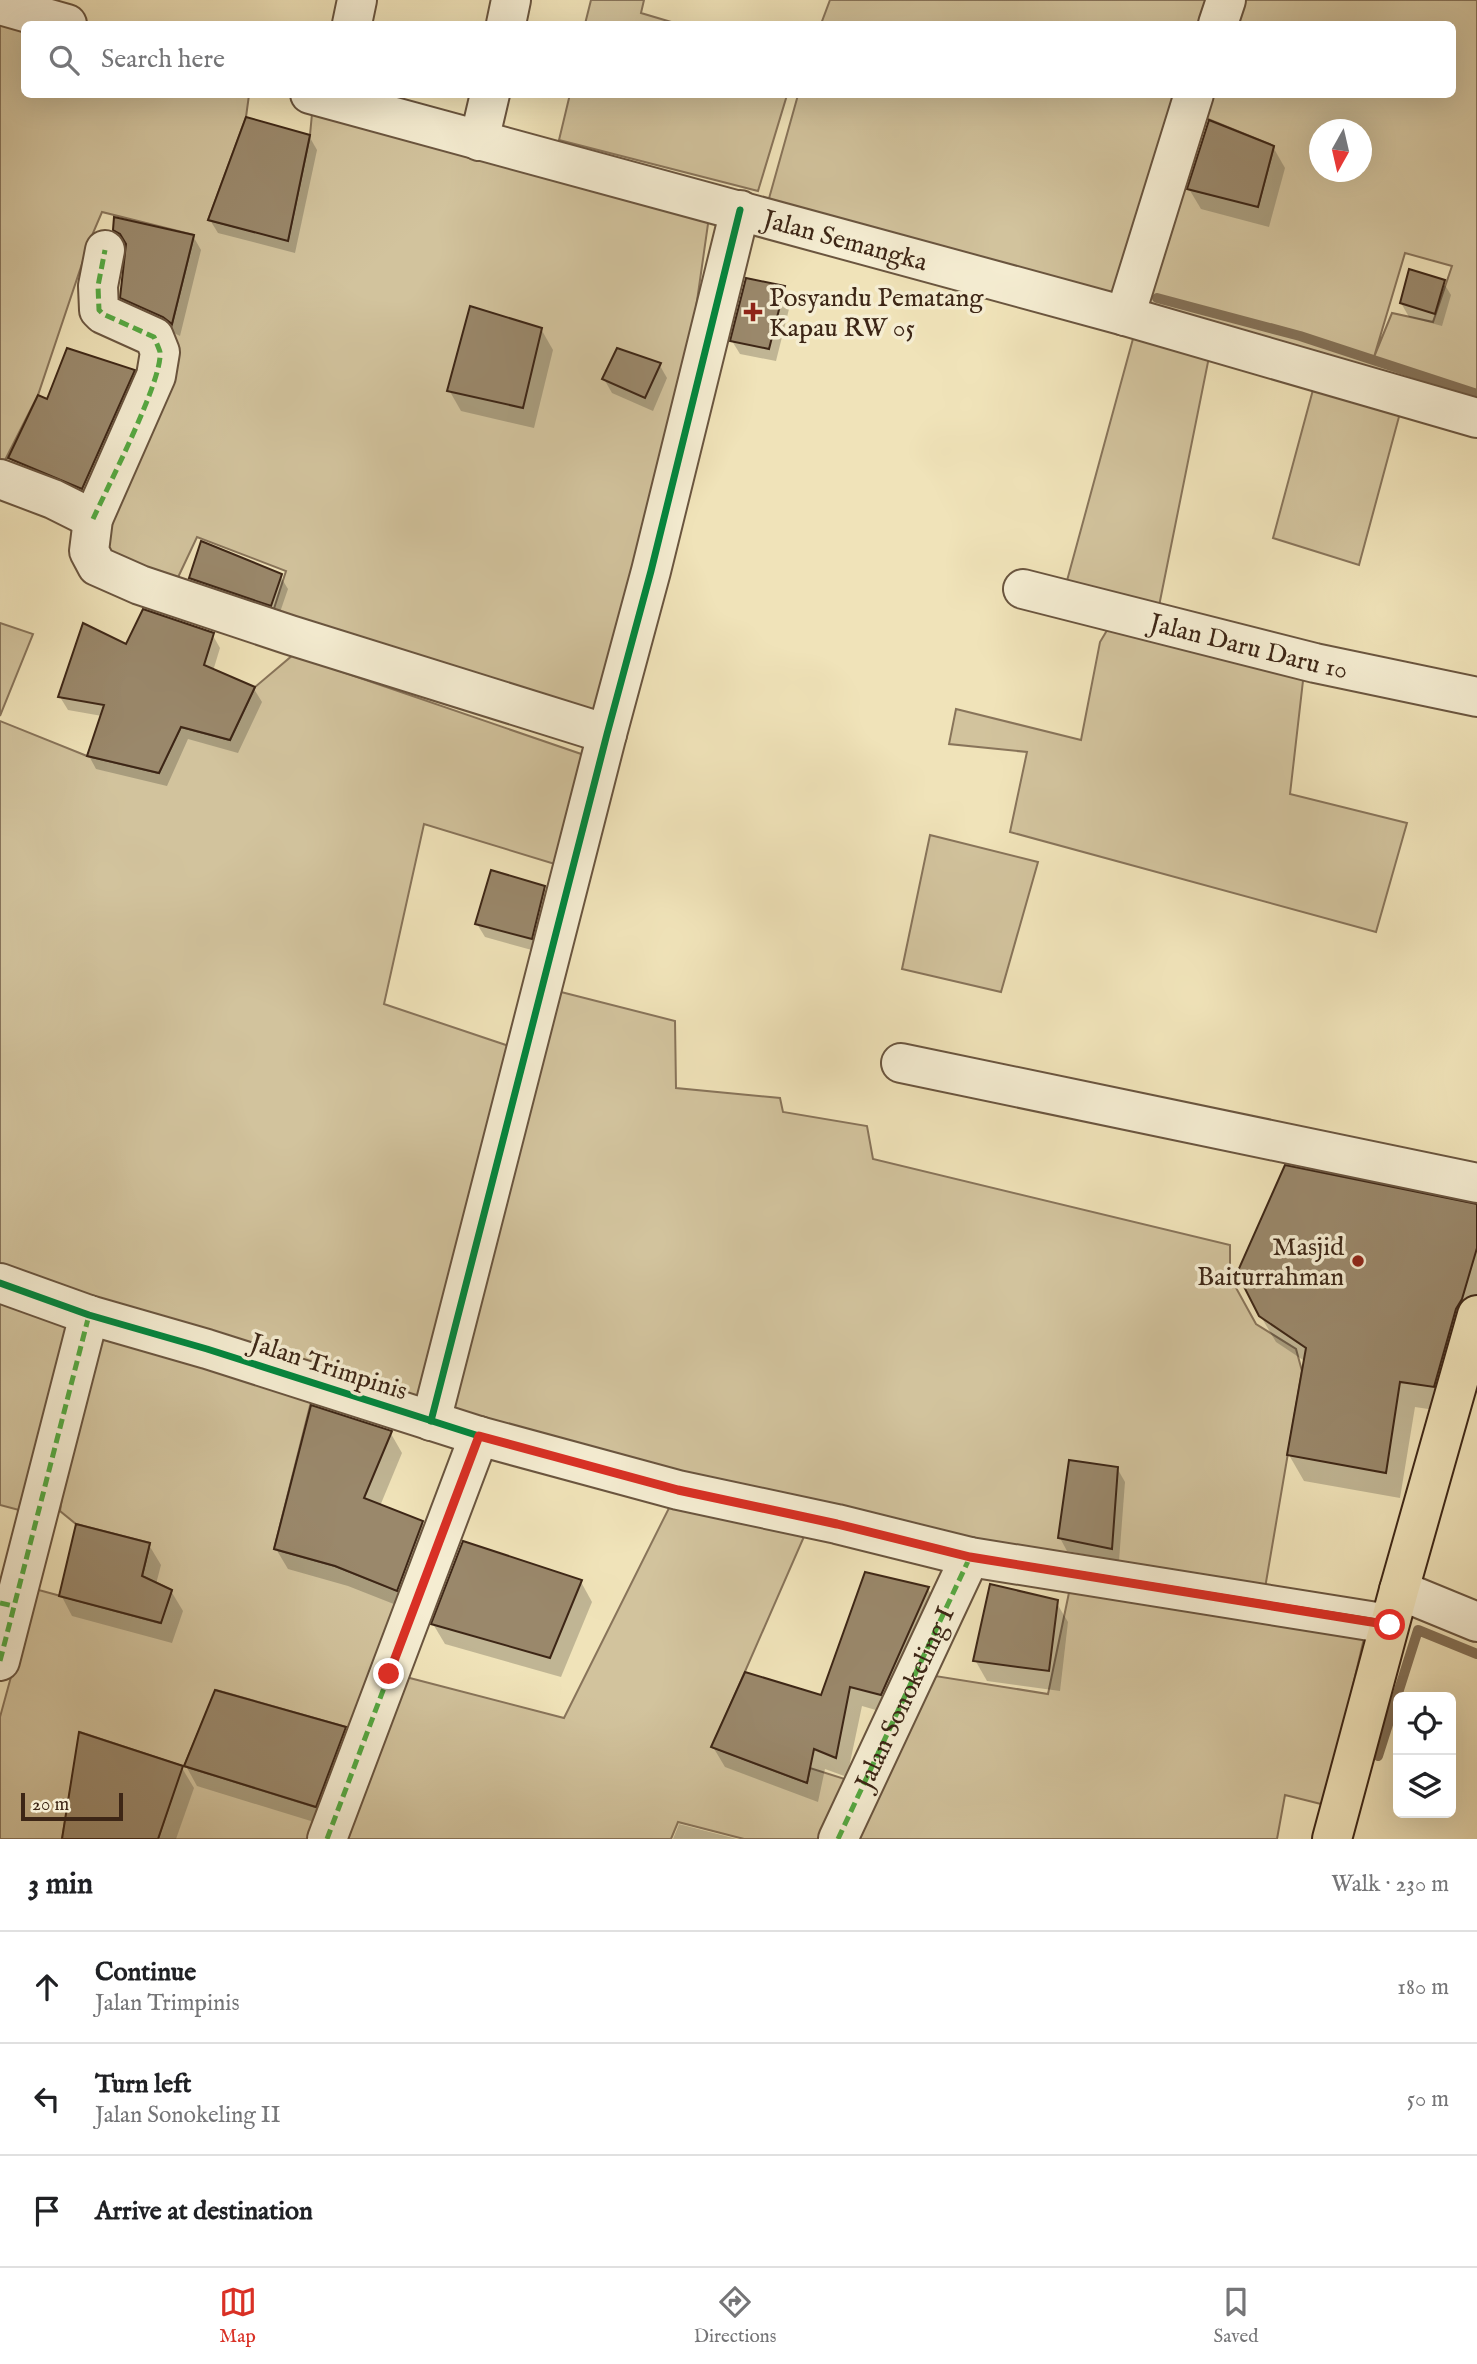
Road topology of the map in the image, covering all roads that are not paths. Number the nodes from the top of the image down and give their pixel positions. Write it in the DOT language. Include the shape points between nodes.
graph roads {
  1 [pos="357,0"];
  2 [pos="511,0"];
  3 [pos="1226,0"];
  4 [pos="0,5"];
  5 [pos="56,21"];
  6 [pos="353,21"];
  7 [pos="507,21"];
  8 [pos="1219,21"];
  9 [pos="330,98"];
  10 [pos="489,98"];
  11 [pos="1193,98"];
  12 [pos="479,141"];
  13 [pos="740,210"];
  14 [pos="105,250"];
  15 [pos="1125,316"];
  16 [pos="1477,418"];
  17 [pos="0,479"];
  18 [pos="93,519"];
  19 [pos="1023,589"];
  20 [pos="1477,698"];
  21 [pos="607,734"];
  22 [pos="901,1063"];
  23 [pos="1477,1183"];
  24 [pos="0,1283"];
  25 [pos="89,1315"];
  26 [pos="1477,1315"];
  27 [pos="432,1421"];
  28 [pos="479,1436"];
  29 [pos="970,1557"];
  30 [pos="7,1604"];
  31 [pos="1394,1607"];
  32 [pos="1477,1622"];
  33 [pos="0,1661"];
  34 [pos="327,1839"];
  35 [pos="838,1839"];
  36 [pos="1332,1839"];
  1 -- 6 [label="street"];
  2 -- 7 [label="street"];
  3 -- 8 [label="street"];
  4 -- 5 [label="street"];
  9 -- 12 [label="street, Jalan Semangka"];
  10 -- 12 [label="street"];
  11 -- 15 [label="street"];
  12 -- 13 [label="street, Jalan Semangka"];
  13 -- 15 [label="street, Jalan Semangka"];
  13 -- 21 [label="street"];
  14 -- 18 [label="street" via="99,310 154,337 160,352 156,376"];
  15 -- 16 [label="street, Jalan Semangka"];
  17 -- 18 [label="street"];
  18 -- 21 [label="street" via="89,551 97,566 110,573 290,635"];
  19 -- 20 [label="street, Jalan Daru Daru 10" via="1315,663"];
  21 -- 27 [label="street"];
  22 -- 23 [label="street"];
  24 -- 25 [label="street, Jalan Trimpinis"];
  25 -- 27 [label="street, Jalan Trimpinis"];
  25 -- 30 [label="street"];
  26 -- 31 [label="main road"];
  27 -- 28 [label="street, Jalan Trimpinis"];
  28 -- 29 [label="street, Jalan Trimpinis" via="678,1490"];
  28 -- 34 [label="street"];
  29 -- 31 [label="street, Jalan Trimpinis"];
  29 -- 35 [label="street, Jalan Sonokeling I"];
  30 -- 33 [label="street"];
  31 -- 32 [label="street, Jalan Trimpinis"];
  31 -- 36 [label="main road"];
}
